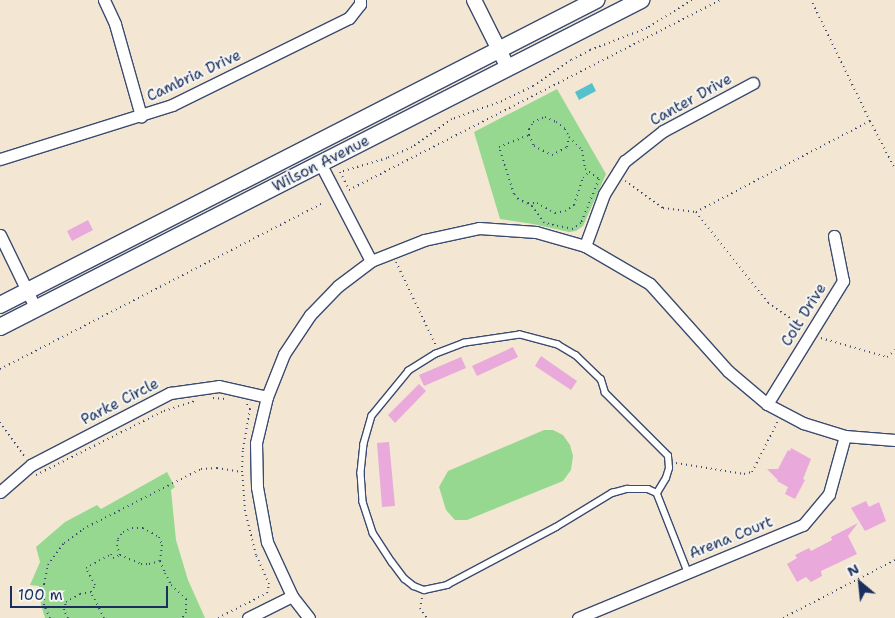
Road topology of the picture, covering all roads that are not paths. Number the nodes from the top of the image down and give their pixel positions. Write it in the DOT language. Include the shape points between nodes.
graph roads {
  1 [pos="104,0"];
  2 [pos="474,0"];
  3 [pos="596,0"];
  4 [pos="641,0"];
  5 [pos="360,2"];
  6 [pos="499,50"];
  7 [pos="508,68"];
  8 [pos="752,83"];
  9 [pos="141,116"];
  10 [pos="0,159"];
  11 [pos="320,163"];
  12 [pos="0,234"];
  13 [pos="834,236"];
  14 [pos="584,246"];
  15 [pos="371,262"];
  16 [pos="27,291"];
  17 [pos="0,305"];
  18 [pos="36,309"];
  19 [pos="0,327"];
  20 [pos="267,397"];
  21 [pos="767,404"];
  22 [pos="845,436"];
  23 [pos="895,440"];
  24 [pos="0,492"];
  25 [pos="657,493"];
  26 [pos="688,572"];
  27 [pos="292,596"];
  28 [pos="248,618"];
  29 [pos="308,618"];
  30 [pos="578,618"];
  1 -- 9 [label="street" via="115,24"];
  2 -- 6 [label="street"];
  3 -- 6 [label="main road, Wilson Avenue"];
  4 -- 7 [label="main road, Wilson Avenue"];
  5 -- 9 [label="street, Cambria Drive" via="355,13 340,22 172,105"];
  6 -- 7 [label="street"];
  6 -- 16 [label="main road, Wilson Avenue"];
  7 -- 11 [label="main road, Wilson Avenue"];
  8 -- 14 [label="street, Canter Drive" via="663,131 625,161 604,194"];
  9 -- 10 [label="street, Cambria Drive"];
  11 -- 15 [label="street"];
  11 -- 18 [label="main road, Wilson Avenue"];
  12 -- 16 [label="street"];
  13 -- 21 [label="street, Colt Drive" via="843,281"];
  14 -- 15 [label="street" via="536,232 479,228 424,240"];
  14 -- 21 [label="street" via="650,284 728,371"];
  15 -- 20 [label="street" via="338,286 310,315 284,354"];
  16 -- 17 [label="main road, Wilson Avenue"];
  16 -- 18 [label="street"];
  18 -- 19 [label="main road, Wilson Avenue"];
  20 -- 24 [label="street, Parke Circle" via="219,386 170,393 31,466"];
  20 -- 27 [label="street" via="256,443 257,487 267,542"];
  21 -- 22 [label="street" via="804,424"];
  22 -- 23 [label="street"];
  22 -- 26 [label="street, Arena Court" via="829,494 803,525"];
  25 -- 25 [label="lane" via="666,478 668,456 605,393 601,380 576,356 558,345 520,335 464,343 409,371 372,416 364,444 363,502 373,533 405,579 424,590 447,585 556,528 612,493 627,489 648,489"];
  25 -- 26 [label="lane"];
  26 -- 30 [label="street, Arena Court"];
  27 -- 28 [label="street"];
  27 -- 29 [label="street"];
}
